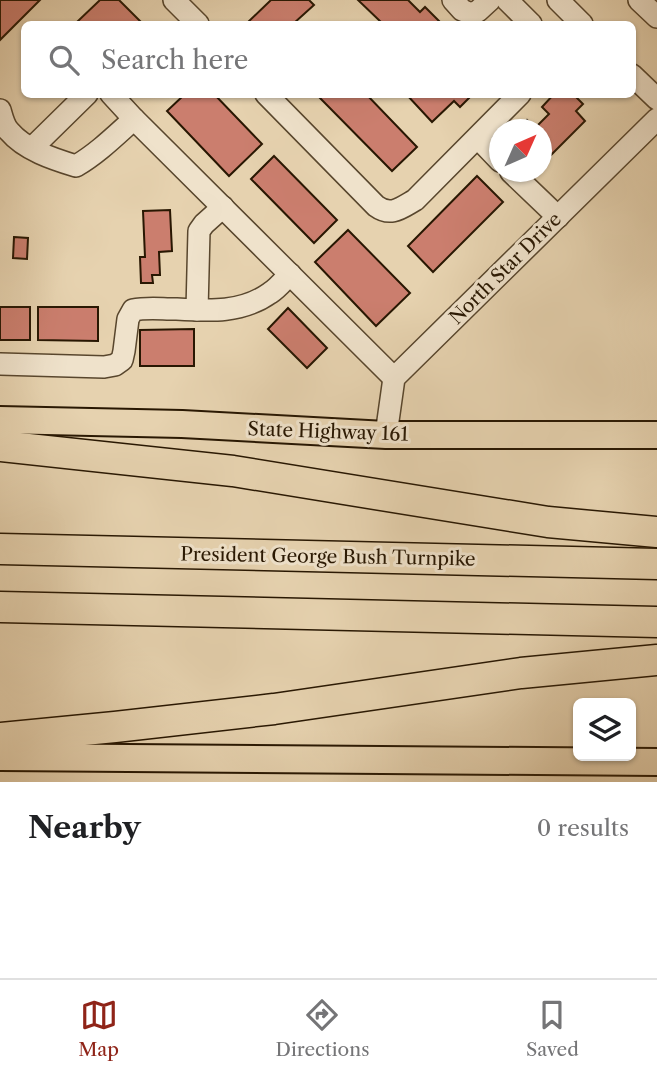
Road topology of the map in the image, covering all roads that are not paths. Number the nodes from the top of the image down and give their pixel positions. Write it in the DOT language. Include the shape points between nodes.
graph roads {
  1 [pos="174,0"];
  2 [pos="453,0"];
  3 [pos="490,0"];
  4 [pos="507,0"];
  5 [pos="558,0"];
  6 [pos="639,0"];
  7 [pos="657,17"];
  8 [pos="195,21"];
  9 [pos="528,21"];
  10 [pos="579,21"];
  11 [pos="636,79"];
  12 [pos="83,98"];
  13 [pos="115,98"];
  14 [pos="270,98"];
  15 [pos="516,98"];
  16 [pos="657,99"];
  17 [pos="0,110"];
  18 [pos="134,119"];
  19 [pos="657,119"];
  20 [pos="478,138"];
  21 [pos="32,148"];
  22 [pos="489,150"];
  23 [pos="521,182"];
  24 [pos="223,207"];
  25 [pos="558,217"];
  26 [pos="290,274"];
  27 [pos="197,310"];
  28 [pos="0,364"];
  29 [pos="394,378"];
  30 [pos="0,420"];
  31 [pos="386,435"];
  32 [pos="657,435"];
  33 [pos="0,446"];
  34 [pos="657,532"];
  35 [pos="0,549"];
  36 [pos="657,564"];
  37 [pos="0,607"];
  38 [pos="657,622"];
  39 [pos="657,660"];
  40 [pos="0,737"];
  41 [pos="0,757"];
  42 [pos="657,762"];
  1 -- 8 [label="street"];
  2 -- 3 [label="street" via="471,14"];
  4 -- 9 [label="street"];
  5 -- 10 [label="street"];
  6 -- 7 [label="street"];
  11 -- 16 [label="street"];
  12 -- 21 [label="street"];
  13 -- 18 [label="street"];
  14 -- 20 [label="street" via="384,212 395,212 415,200"];
  15 -- 20 [label="street"];
  17 -- 21 [label="street" via="7,130"];
  18 -- 21 [label="street" via="76,166"];
  18 -- 24 [label="street"];
  19 -- 25 [label="street, North Star Drive"];
  20 -- 22 [label="street"];
  23 -- 25 [label="street"];
  24 -- 26 [label="street"];
  24 -- 27 [label="street" via="199,231"];
  25 -- 29 [label="street, North Star Drive"];
  26 -- 27 [label="street" via="271,292 237,309"];
  26 -- 29 [label="street"];
  27 -- 28 [label="street" via="132,310 122,360 115,365"];
  29 -- 31 [label="street"];
  30 -- 31 [label="main road, State Highway 161"];
  31 -- 32 [label="main road, State Highway 161"];
  33 -- 34 [label="highway" via="233,471 548,522"];
  35 -- 36 [label="highway, President George Bush Turnpike"];
  37 -- 38 [label="highway"];
  39 -- 40 [label="highway" via="521,673 274,709"];
  41 -- 42 [label="main road"];
}
